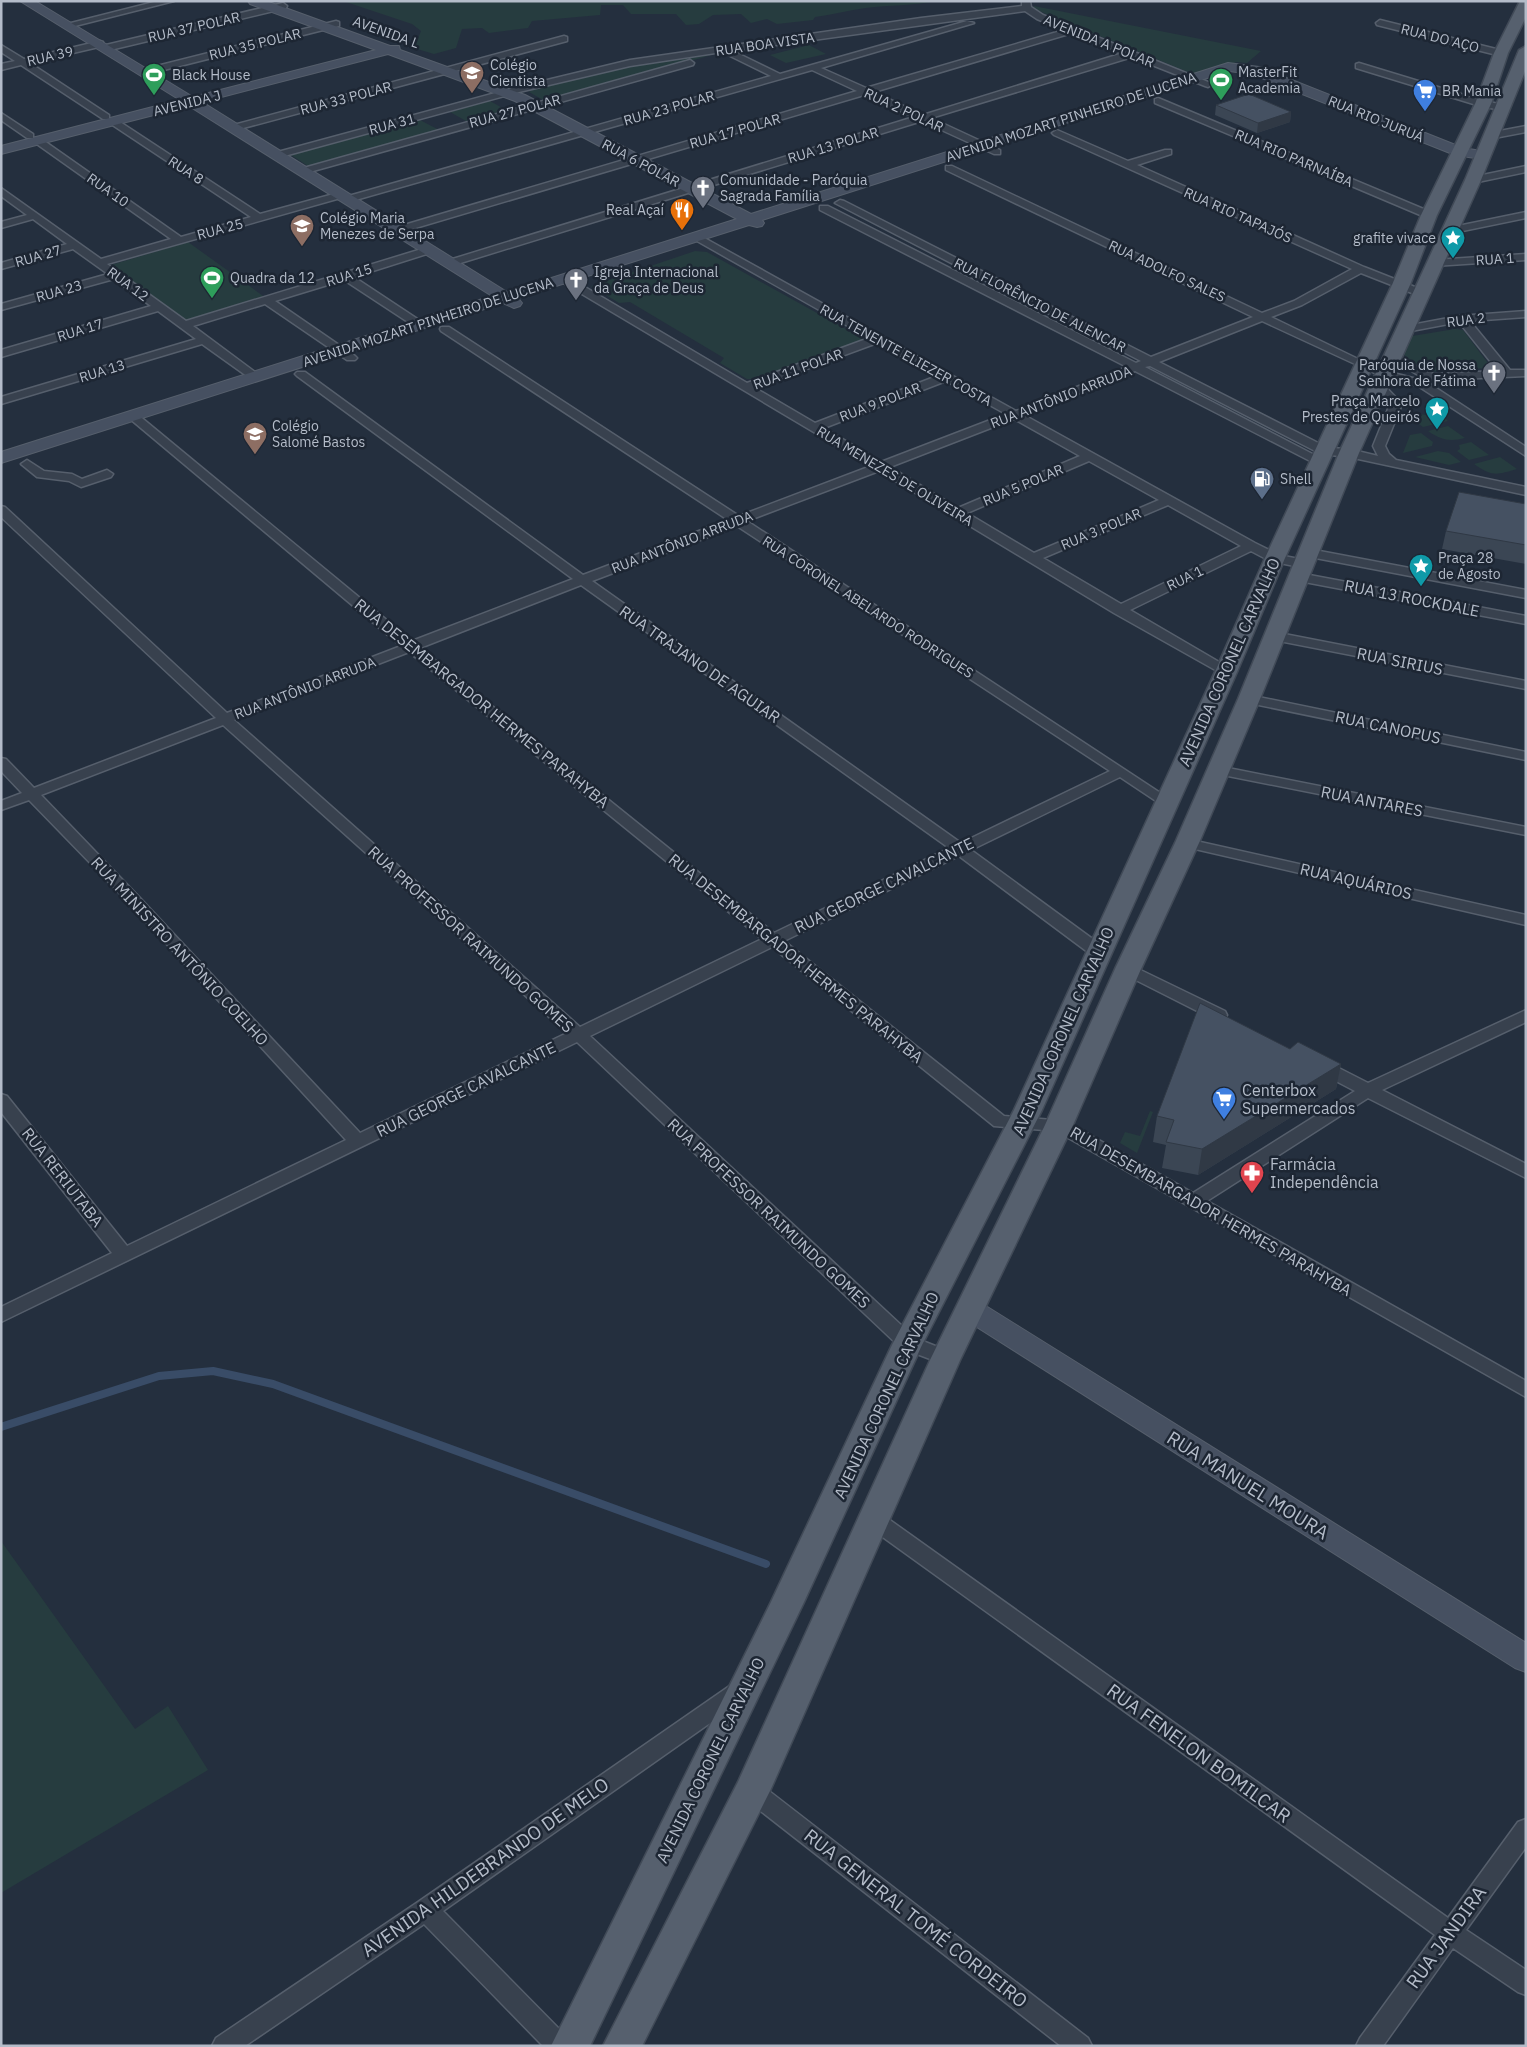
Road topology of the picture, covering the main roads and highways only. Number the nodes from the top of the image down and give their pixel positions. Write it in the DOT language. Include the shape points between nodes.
graph roads {
  1 [pos="254,1"];
  2 [pos="31,2"];
  3 [pos="1526,3"];
  4 [pos="275,5"];
  5 [pos="392,47"];
  6 [pos="1526,50"];
  7 [pos="1271,77"];
  8 [pos="514,93"];
  9 [pos="188,99"];
  10 [pos="34,138"];
  11 [pos="1,144"];
  12 [pos="1,150"];
  13 [pos="1460,152"];
  14 [pos="1482,155"];
  15 [pos="749,219"];
  16 [pos="764,227"];
  17 [pos="512,301"];
  18 [pos="345,354"];
  19 [pos="139,421"];
  20 [pos="1,458"];
  21 [pos="1,474"];
  22 [pos="971,1310"];
  23 [pos="1526,1659"];
  24 [pos="570,2046"];
  25 [pos="622,2046"];
  1 -- 4 [label="main road, AVENIDA L"];
  2 -- 9 [label="main road"];
  3 -- 13 [label="main road, AVENIDA CORONEL CARVALHO" via="1501,53 1483,104"];
  4 -- 5 [label="main road, AVENIDA L"];
  5 -- 8 [label="main road, AVENIDA L"];
  5 -- 9 [label="main road, AVENIDA J"];
  6 -- 14 [label="main road, AVENIDA CORONEL CARVALHO"];
  7 -- 13 [label="main road, RUA RIO JURUÁ"];
  7 -- 15 [label="main road, AVENIDA MOZART PINHEIRO DE LUCENA" via="1254,70 1228,67"];
  7 -- 16 [label="main road, AVENIDA MOZART PINHEIRO DE LUCENA" via="1241,74"];
  8 -- 15 [label="main road, RUA 6 POLAR"];
  9 -- 10 [label="main road, AVENIDA J"];
  9 -- 17 [label="main road"];
  10 -- 11 [label="main road, AVENIDA J"];
  10 -- 12 [label="main road, AVENIDA J"];
  13 -- 14 [label="main road, RUA RIO JURUÁ"];
  13 -- 24 [label="main road, AVENIDA CORONEL CARVALHO" via="1022,1123 908,1343 774,1632"];
  14 -- 22 [label="main road, AVENIDA CORONEL CARVALHO" via="1349,453 1187,843"];
  15 -- 16 [label="main road, RUA 6 POLAR"];
  15 -- 17 [label="main road, AVENIDA MOZART PINHEIRO DE LUCENA" via="564,279"];
  16 -- 17 [label="main road, AVENIDA MOZART PINHEIRO DE LUCENA" via="578,287"];
  17 -- 18 [label="main road, AVENIDA MOZART PINHEIRO DE LUCENA" via="445,329"];
  17 -- 18 [label="main road, AVENIDA MOZART PINHEIRO DE LUCENA" via="418,324"];
  18 -- 19 [label="main road, AVENIDA MOZART PINHEIRO DE LUCENA" via="256,377"];
  18 -- 19 [label="main road, AVENIDA MOZART PINHEIRO DE LUCENA" via="301,374"];
  19 -- 20 [label="main road, AVENIDA MOZART PINHEIRO DE LUCENA"];
  19 -- 21 [label="main road, AVENIDA MOZART PINHEIRO DE LUCENA"];
  22 -- 23 [label="main road, RUA MANUEL MOURA"];
  22 -- 25 [label="main road, AVENIDA CORONEL CARVALHO" via="946,1358 752,1791"];
}
